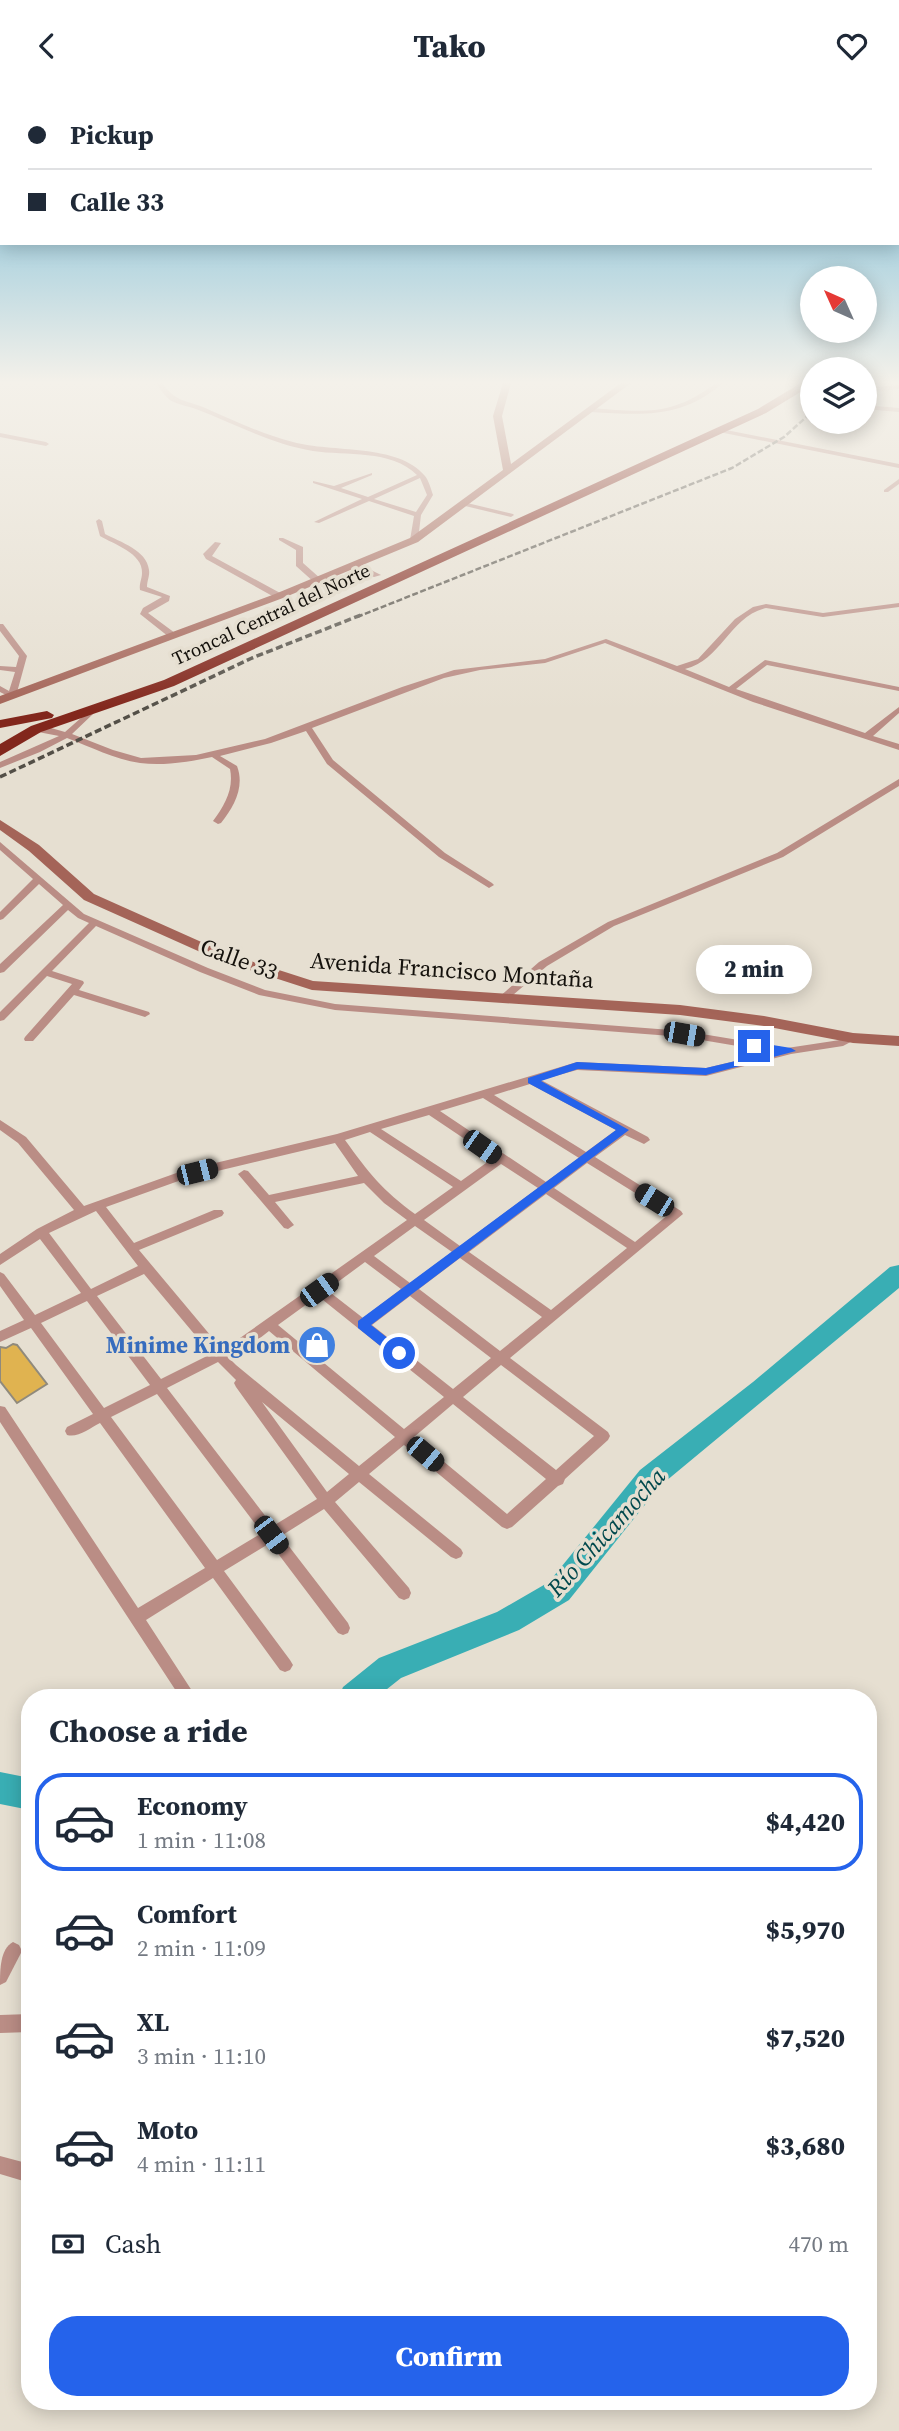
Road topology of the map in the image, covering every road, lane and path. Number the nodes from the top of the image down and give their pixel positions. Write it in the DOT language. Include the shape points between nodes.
graph roads {
  1 [pos="349,492"];
  2 [pos="382,492"];
  3 [pos="429,492"];
  4 [pos="479,492"];
  5 [pos="561,492"];
  6 [pos="587,492"];
  7 [pos="368,498"];
  8 [pos="463,504"];
  9 [pos="511,515"];
  10 [pos="417,519"];
  11 [pos="99,521"];
  12 [pos="317,522"];
  13 [pos="433,526"];
  14 [pos="281,539"];
  15 [pos="414,540"];
  16 [pos="217,543"];
  17 [pos="356,566"];
  18 [pos="377,575"];
  19 [pos="318,581"];
  20 [pos="279,596"];
  21 [pos="899,605"];
  22 [pos="0,627"];
  23 [pos="172,635"];
  24 [pos="0,668"];
  25 [pos="679,668"];
  26 [pos="19,670"];
  27 [pos="0,688"];
  28 [pos="899,689"];
  29 [pos="730,690"];
  30 [pos="12,695"];
  31 [pos="0,700"];
  32 [pos="899,709"];
  33 [pos="90,712"];
  34 [pos="0,725"];
  35 [pos="36,729"];
  36 [pos="309,729"];
  37 [pos="64,736"];
  38 [pos="867,736"];
  39 [pos="5,747"];
  40 [pos="899,747"];
  41 [pos="216,757"];
  42 [pos="0,765"];
  43 [pos="899,782"];
  44 [pos="218,821"];
  45 [pos="0,824"];
  46 [pos="0,845"];
  47 [pos="39,879"];
  48 [pos="489,885"];
  49 [pos="66,906"];
  50 [pos="0,917"];
  51 [pos="94,923"];
  52 [pos="0,969"];
  53 [pos="46,972"];
  54 [pos="72,991"];
  55 [pos="503,998"];
  56 [pos="145,1014"];
  57 [pos="0,1018"];
  58 [pos="853,1038"];
  59 [pos="29,1039"];
  60 [pos="899,1041"];
  61 [pos="791,1051"];
  62 [pos="531,1080"];
  63 [pos="485,1094"];
  64 [pos="430,1110"];
  65 [pos="0,1124"];
  66 [pos="372,1128"];
  67 [pos="624,1130"];
  68 [pos="338,1138"];
  69 [pos="644,1140"];
  70 [pos="586,1158"];
  71 [pos="499,1159"];
  72 [pos="244,1174"];
  73 [pos="366,1178"];
  74 [pos="461,1188"];
  75 [pos="545,1189"];
  76 [pos="266,1200"];
  77 [pos="97,1204"];
  78 [pos="82,1210"];
  79 [pos="218,1213"];
  80 [pos="415,1221"];
  81 [pos="288,1225"];
  82 [pos="41,1232"];
  83 [pos="635,1248"];
  84 [pos="131,1249"];
  85 [pos="459,1252"];
  86 [pos="366,1256"];
  87 [pos="0,1261"];
  88 [pos="146,1268"];
  89 [pos="0,1277"];
  90 [pos="410,1289"];
  91 [pos="319,1290"];
  92 [pos="88,1294"];
  93 [pos="551,1317"];
  94 [pos="33,1321"];
  95 [pos="270,1325"];
  96 [pos="362,1325"];
  97 [pos="0,1337"];
  98 [pos="218,1356"];
  99 [pos="501,1359"];
  100 [pos="231,1369"];
  101 [pos="159,1387"];
  102 [pos="453,1397"];
  103 [pos="0,1411"];
  104 [pos="102,1416"];
  105 [pos="72,1431"];
  106 [pos="404,1437"];
  107 [pos="359,1474"];
  108 [pos="558,1480"];
  109 [pos="326,1501"];
  110 [pos="271,1535"];
  111 [pos="456,1553"];
  112 [pos="215,1570"];
  113 [pos="404,1593"];
  114 [pos="137,1617"];
  115 [pos="343,1628"];
  116 [pos="285,1665"];
  117 [pos="183,1689"];
  118 [pos="13,1951"];
  119 [pos="0,1976"];
  120 [pos="21,2023"];
  121 [pos="0,2024"];
  122 [pos="0,2165"];
  123 [pos="21,2171"];
  1 -- 7 [label="street"];
  2 -- 7 [label="street"];
  3 -- 10 [label="street"];
  4 -- 8 [label="street"];
  5 -- 9 [label="highway, Troncal Central del Norte"];
  6 -- 33 [label="highway, Troncal Central del Norte" via="169,683"];
  7 -- 10 [label="street"];
  7 -- 12 [label="street"];
  8 -- 9 [label="street"];
  8 -- 13 [label="street"];
  9 -- 18 [label="highway, Troncal Central del Norte"];
  10 -- 13 [label="street"];
  10 -- 15 [label="street"];
  11 -- 23 [label="street" via="102,535 137,555 146,571 144,588 166,596 144,614"];
  13 -- 15 [label="street"];
  14 -- 19 [label="street" via="300,549 299,564"];
  15 -- 17 [label="street"];
  16 -- 20 [label="street" via="209,557"];
  17 -- 18 [label="street"];
  17 -- 19 [label="street"];
  18 -- 34 [label="highway, Troncal Central del Norte" via="122,692"];
  19 -- 20 [label="street"];
  20 -- 23 [label="street"];
  21 -- 25 [label="street" via="823,615 761,606 702,660"];
  22 -- 26 [label="street" via="23,656"];
  23 -- 30 [label="street"];
  24 -- 26 [label="street"];
  25 -- 29 [label="street"];
  25 -- 36 [label="street" via="602,641 554,659 439,676"];
  26 -- 30 [label="street"];
  27 -- 30 [label="street"];
  28 -- 29 [label="street" via="765,662"];
  29 -- 38 [label="street"];
  30 -- 31 [label="street"];
  32 -- 38 [label="street"];
  33 -- 35 [label="highway, Troncal Central del Norte"];
  33 -- 37 [label="street"];
  34 -- 39 [label="highway" via="10,732"];
  35 -- 37 [label="street"];
  35 -- 39 [label="highway, Troncal Central del Norte"];
  36 -- 41 [label="street"];
  36 -- 48 [label="street" via="330,762 442,855"];
  37 -- 41 [label="street" via="134,760"];
  37 -- 42 [label="street"];
  38 -- 40 [label="street"];
  41 -- 44 [label="street" via="234,768 236,779 231,800"];
  43 -- 55 [label="street" via="780,855 590,935 543,964"];
  45 -- 55 [label="street, Avenida Francisco Montaña" via="89,897 220,956 312,985"];
  46 -- 47 [label="street, Calle 33"];
  47 -- 49 [label="street, Calle 33"];
  47 -- 50 [label="street"];
  49 -- 51 [label="street, Calle 33"];
  49 -- 52 [label="street"];
  51 -- 53 [label="street"];
  51 -- 61 [label="street, Calle 33" via="263,993 302,1002 684,1034"];
  53 -- 54 [label="street" via="79,982"];
  53 -- 57 [label="street"];
  54 -- 56 [label="street"];
  54 -- 59 [label="street"];
  55 -- 58 [label="street, Avenida Francisco Montaña" via="680,1010"];
  58 -- 60 [label="street, Avenida Francisco Montaña"];
  58 -- 61 [label="street"];
  61 -- 62 [label="street" via="706,1072 577,1066"];
  62 -- 63 [label="street"];
  62 -- 67 [label="street"];
  63 -- 64 [label="street"];
  63 -- 70 [label="street"];
  64 -- 66 [label="street"];
  64 -- 71 [label="street"];
  65 -- 78 [label="street" via="22,1140"];
  66 -- 68 [label="street"];
  66 -- 74 [label="street"];
  67 -- 69 [label="street"];
  67 -- 70 [label="street"];
  68 -- 73 [label="street"];
  68 -- 77 [label="street" via="182,1175"];
  70 -- 75 [label="street"];
  70 -- 83 [label="street" via="677,1214"];
  71 -- 74 [label="street"];
  71 -- 75 [label="street"];
  72 -- 76 [label="street"];
  73 -- 76 [label="street"];
  73 -- 80 [label="street"];
  74 -- 80 [label="street"];
  75 -- 83 [label="street"];
  75 -- 85 [label="street"];
  76 -- 81 [label="street"];
  77 -- 78 [label="street"];
  77 -- 84 [label="street"];
  78 -- 82 [label="street"];
  79 -- 84 [label="street"];
  80 -- 85 [label="street"];
  80 -- 86 [label="street"];
  82 -- 87 [label="street"];
  82 -- 92 [label="street"];
  83 -- 93 [label="street"];
  84 -- 88 [label="street"];
  85 -- 90 [label="street"];
  85 -- 93 [label="street"];
  86 -- 90 [label="street"];
  86 -- 91 [label="street"];
  88 -- 92 [label="street"];
  88 -- 98 [label="street"];
  89 -- 94 [label="street"];
  90 -- 96 [label="street"];
  90 -- 99 [label="street"];
  91 -- 95 [label="street"];
  91 -- 96 [label="street"];
  92 -- 94 [label="street"];
  92 -- 101 [label="street"];
  93 -- 99 [label="street"];
  94 -- 97 [label="street"];
  94 -- 104 [label="street"];
  95 -- 98 [label="street"];
  95 -- 106 [label="street"];
  96 -- 102 [label="street"];
  98 -- 100 [label="street"];
  98 -- 101 [label="street"];
  99 -- 102 [label="street"];
  99 -- 108 [label="street" via="603,1436"];
  100 -- 107 [label="street"];
  100 -- 109 [label="street"];
  101 -- 104 [label="street"];
  101 -- 110 [label="street"];
  102 -- 106 [label="street"];
  102 -- 108 [label="street"];
  103 -- 114 [label="street"];
  104 -- 105 [label="street"];
  104 -- 112 [label="street"];
  106 -- 107 [label="street"];
  106 -- 108 [label="street" via="507,1523"];
  107 -- 109 [label="street"];
  107 -- 111 [label="street"];
  109 -- 110 [label="street"];
  109 -- 113 [label="street"];
  110 -- 112 [label="street"];
  110 -- 115 [label="street"];
  112 -- 114 [label="street"];
  112 -- 116 [label="street"];
  114 -- 117 [label="street"];
  118 -- 119 [label="street"];
  120 -- 121 [label="street"];
  122 -- 123 [label="street"];
}
